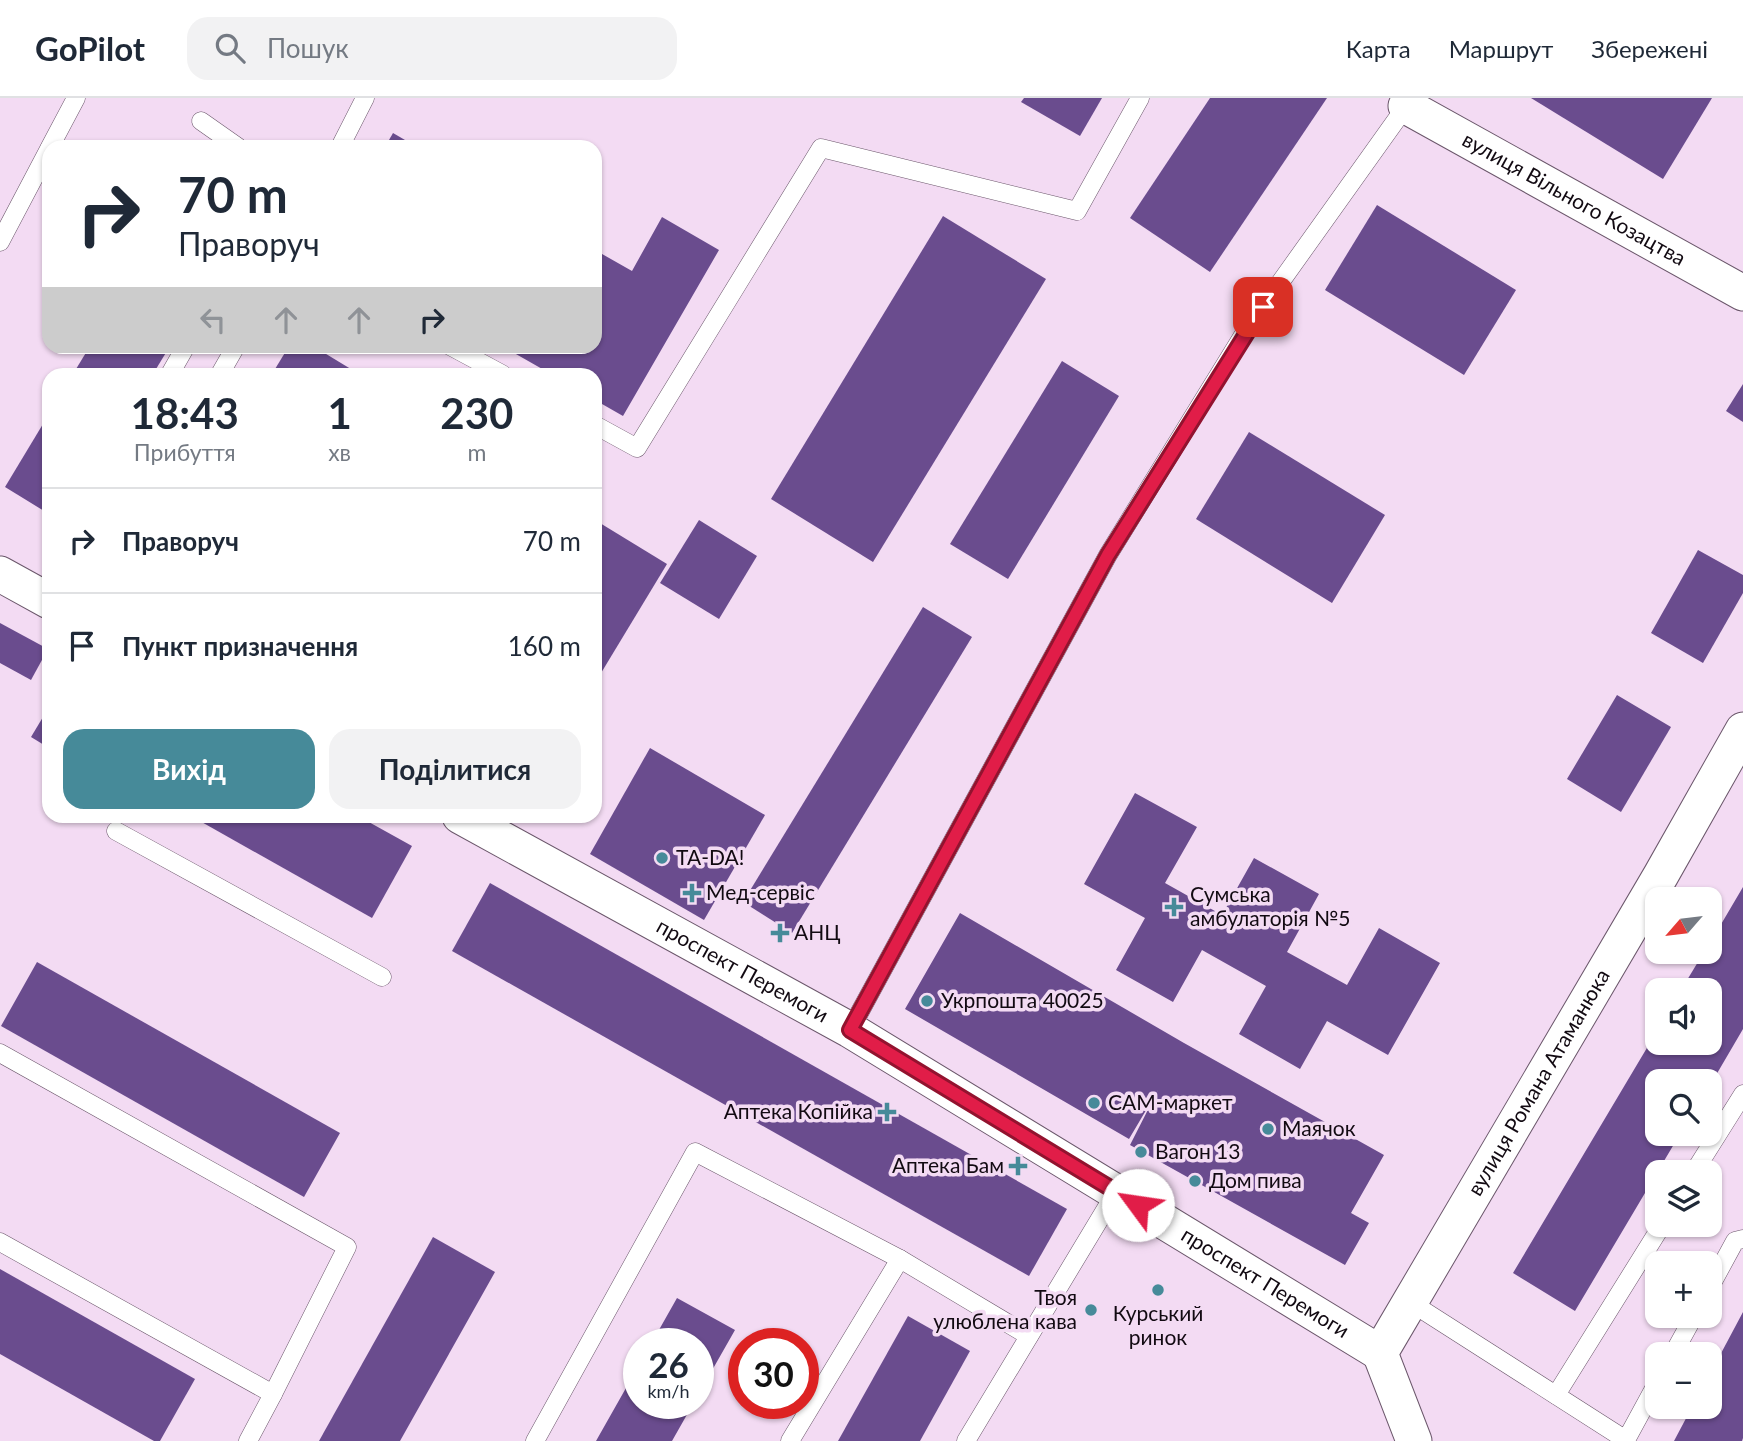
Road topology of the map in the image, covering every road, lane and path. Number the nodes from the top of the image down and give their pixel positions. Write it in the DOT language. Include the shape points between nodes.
graph roads {
  1 [pos="76,98"];
  2 [pos="365,98"];
  3 [pos="1140,98"];
  4 [pos="1409,102"];
  5 [pos="201,121"];
  6 [pos="54,140"];
  7 [pos="228,140"];
  8 [pos="344,140"];
  9 [pos="42,163"];
  10 [pos="0,242"];
  11 [pos="1743,293"];
  12 [pos="465,354"];
  13 [pos="491,368"];
  14 [pos="602,429"];
  15 [pos="0,574"];
  16 [pos="42,590"];
  17 [pos="1743,730"];
  18 [pos="473,823"];
  19 [pos="116,831"];
  20 [pos="382,977"];
  21 [pos="850,1030"];
  22 [pos="0,1053"];
  23 [pos="1743,1094"];
  24 [pos="1702,1160"];
  25 [pos="1116,1192"];
  26 [pos="1655,1237"];
  27 [pos="1743,1239"];
  28 [pos="0,1242"];
  29 [pos="900,1259"];
  30 [pos="1722,1265"];
  31 [pos="1410,1302"];
  32 [pos="1029,1336"];
  33 [pos="1380,1353"];
  34 [pos="273,1394"];
  35 [pos="1556,1395"];
  36 [pos="1645,1405"];
  37 [pos="248,1441"];
  38 [pos="535,1441"];
  39 [pos="790,1441"];
  40 [pos="966,1441"];
  41 [pos="1414,1441"];
  1 -- 6 [label="lane"];
  2 -- 8 [label="lane"];
  3 -- 14 [label="lane" via="1077,211 821,148 637,448"];
  4 -- 11 [label="street, вулиця Вільного Козацтва"];
  4 -- 21 [label="lane" via="1247,329 1108,555"];
  5 -- 7 [label="lane"];
  9 -- 10 [label="lane"];
  12 -- 13 [label="lane"];
  15 -- 16 [label="street"];
  17 -- 31 [label="street, вулиця Романа Атаманюка"];
  18 -- 21 [label="street, проспект Перемоги"];
  19 -- 20 [label="lane"];
  21 -- 25 [label="street, проспект Перемоги"];
  22 -- 34 [label="lane" via="347,1247"];
  23 -- 24 [label="lane"];
  25 -- 32 [label="lane"];
  25 -- 33 [label="street, проспект Перемоги"];
  26 -- 35 [label="lane"];
  27 -- 30 [label="lane" via="1735,1241"];
  28 -- 34 [label="lane"];
  29 -- 32 [label="lane"];
  29 -- 38 [label="lane" via="695,1152"];
  29 -- 39 [label="lane"];
  31 -- 33 [label="street, вулиця Романа Атаманюка"];
  31 -- 35 [label="lane"];
  32 -- 40 [label="lane"];
  33 -- 41 [label="street"];
  34 -- 37 [label="lane"];
  35 -- 36 [label="lane" via="1626,1440"];
}
